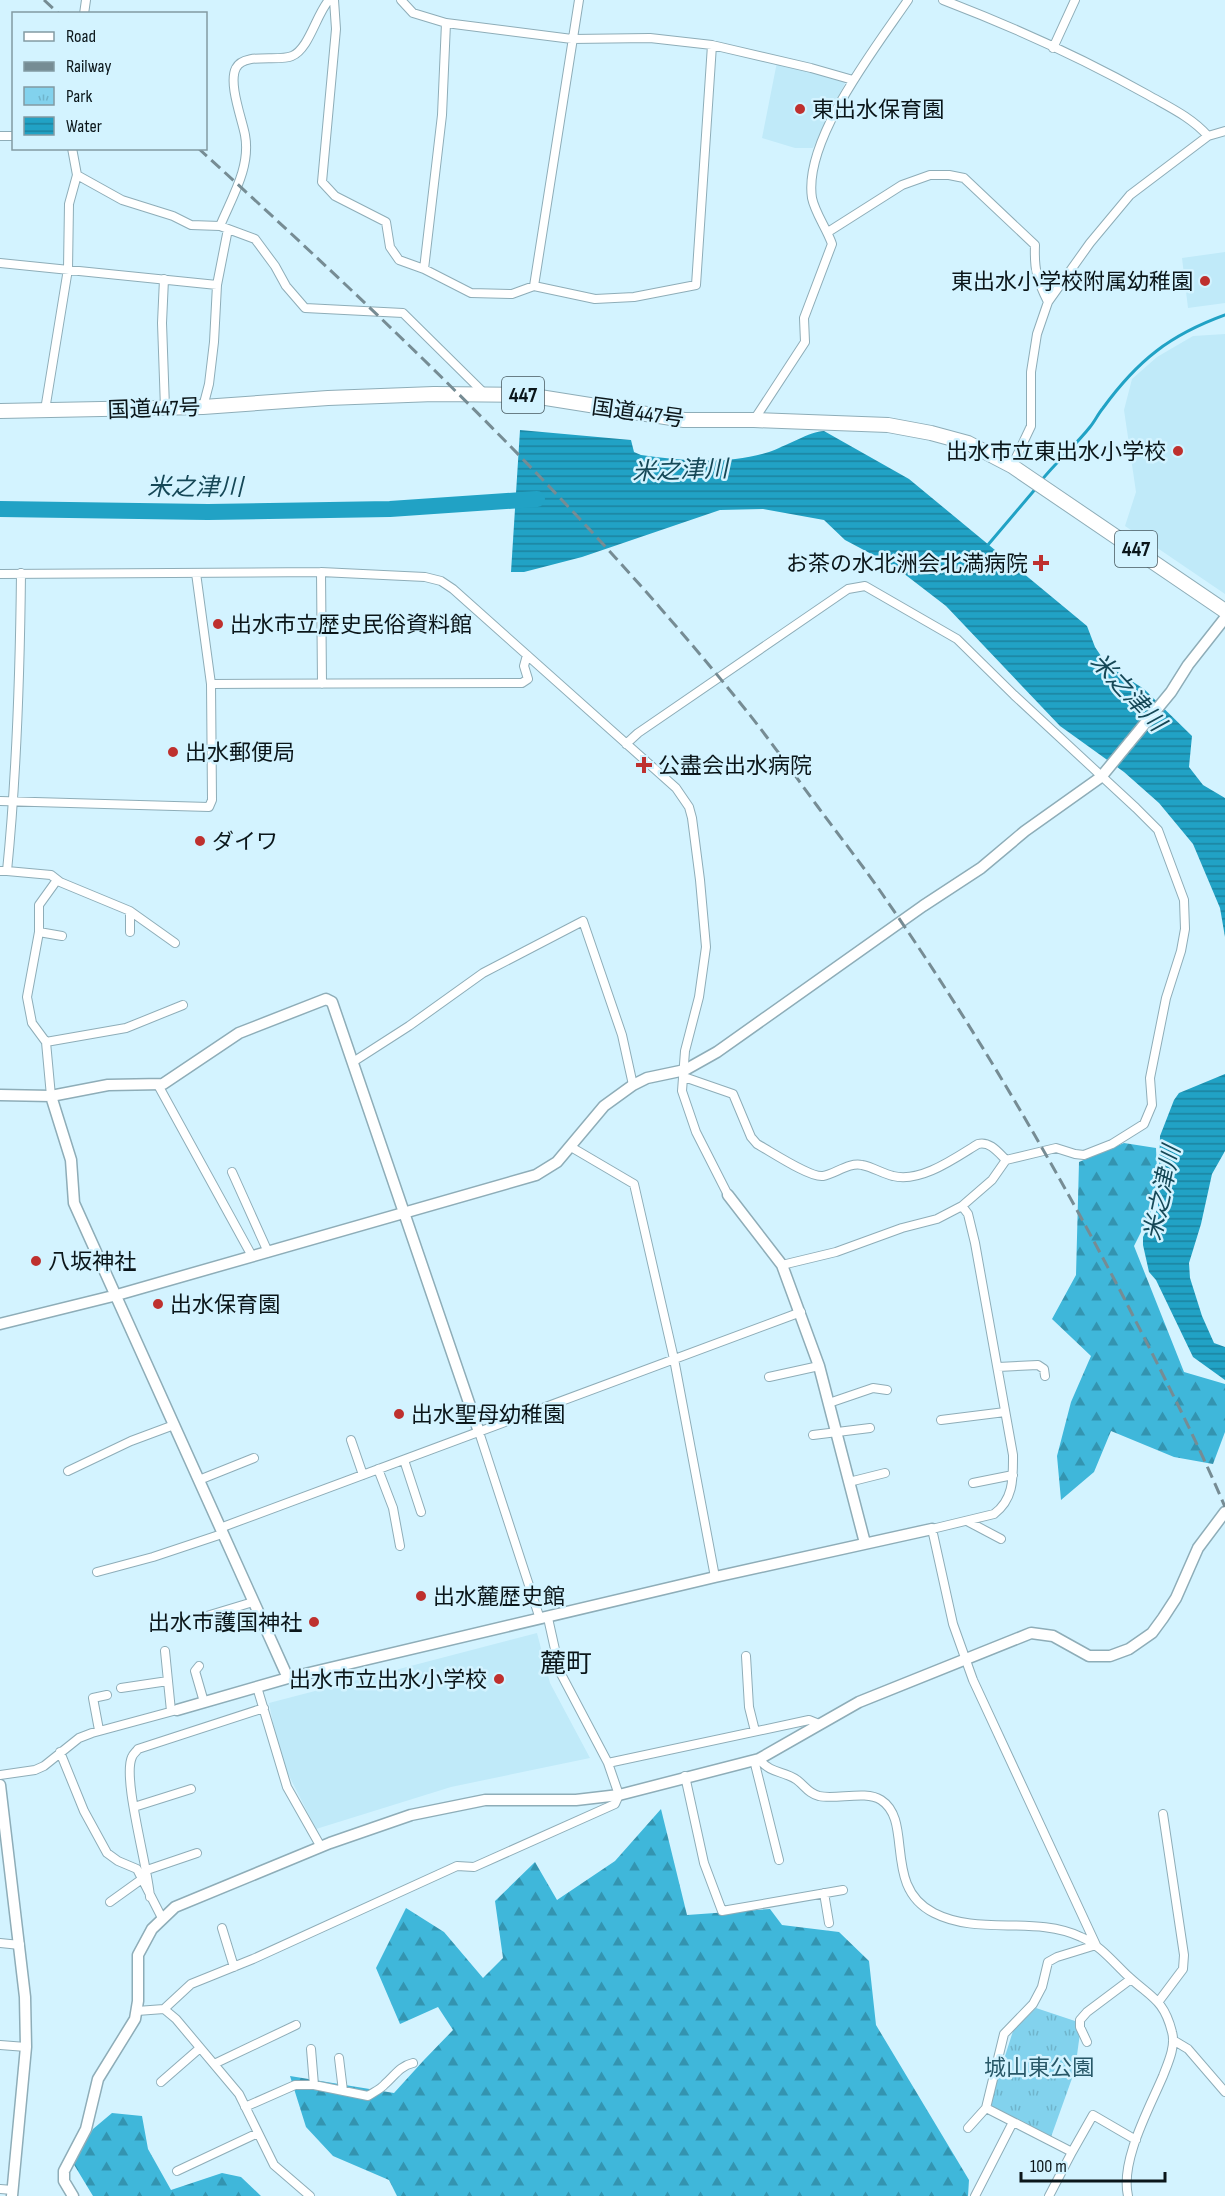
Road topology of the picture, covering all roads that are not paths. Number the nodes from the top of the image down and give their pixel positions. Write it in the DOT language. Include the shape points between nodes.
graph roads {
  1 [pos="329,0"];
  2 [pos="334,0"];
  3 [pos="401,0"];
  4 [pos="579,0"];
  5 [pos="908,0"];
  6 [pos="943,0"];
  7 [pos="1075,0"];
  8 [pos="446,23"];
  9 [pos="572,39"];
  10 [pos="712,45"];
  11 [pos="1053,48"];
  12 [pos="853,80"];
  13 [pos="1225,131"];
  14 [pos="1208,136"];
  15 [pos="72,150"];
  16 [pos="76,175"];
  17 [pos="224,228"];
  18 [pos="828,232"];
  19 [pos="0,263"];
  20 [pos="68,269"];
  21 [pos="424,269"];
  22 [pos="164,279"];
  23 [pos="217,285"];
  24 [pos="534,286"];
  25 [pos="1048,302"];
  26 [pos="486,395"];
  27 [pos="203,407"];
  28 [pos="165,408"];
  29 [pos="45,410"];
  30 [pos="0,411"];
  31 [pos="754,420"];
  32 [pos="1012,466"];
  33 [pos="321,572"];
  34 [pos="21,573"];
  35 [pos="196,573"];
  36 [pos="0,574"];
  37 [pos="1225,611"];
  38 [pos="1225,618"];
  39 [pos="527,655"];
  40 [pos="211,684"];
  41 [pos="322,684"];
  42 [pos="626,744"];
  43 [pos="1101,777"];
  44 [pos="0,801"];
  45 [pos="14,801"];
  46 [pos="3,871"];
  47 [pos="57,880"];
  48 [pos="130,911"];
  49 [pos="39,932"];
  50 [pos="130,932"];
  51 [pos="63,936"];
  52 [pos="175,943"];
  53 [pos="183,1005"];
  54 [pos="46,1042"];
  55 [pos="352,1062"];
  56 [pos="684,1074"];
  57 [pos="158,1085"];
  58 [pos="633,1085"];
  59 [pos="0,1095"];
  60 [pos="51,1096"];
  61 [pos="571,1147"];
  62 [pos="1006,1160"];
  63 [pos="232,1172"];
  64 [pos="728,1195"];
  65 [pos="962,1206"];
  66 [pos="405,1213"];
  67 [pos="268,1252"];
  68 [pos="252,1256"];
  69 [pos="782,1265"];
  70 [pos="117,1295"];
  71 [pos="801,1312"];
  72 [pos="0,1324"];
  73 [pos="674,1359"];
  74 [pos="819,1366"];
  75 [pos="998,1367"];
  76 [pos="1045,1376"];
  77 [pos="769,1377"];
  78 [pos="887,1390"];
  79 [pos="829,1403"];
  80 [pos="1005,1412"];
  81 [pos="941,1420"];
  82 [pos="174,1425"];
  83 [pos="870,1428"];
  84 [pos="479,1432"];
  85 [pos="836,1433"];
  86 [pos="813,1435"];
  87 [pos="351,1440"];
  88 [pos="254,1458"];
  89 [pos="404,1460"];
  90 [pos="378,1469"];
  91 [pos="68,1471"];
  92 [pos="885,1473"];
  93 [pos="363,1475"];
  94 [pos="1013,1475"];
  95 [pos="199,1480"];
  96 [pos="849,1482"];
  97 [pos="973,1483"];
  98 [pos="421,1512"];
  99 [pos="1225,1512"];
  100 [pos="967,1521"];
  101 [pos="932,1529"];
  102 [pos="221,1531"];
  103 [pos="1001,1539"];
  104 [pos="865,1543"];
  105 [pos="400,1546"];
  106 [pos="97,1572"];
  107 [pos="715,1577"];
  108 [pos="253,1602"];
  109 [pos="200,1618"];
  110 [pos="544,1618"];
  111 [pos="165,1651"];
  112 [pos="746,1656"];
  113 [pos="965,1659"];
  114 [pos="200,1666"];
  115 [pos="288,1678"];
  116 [pos="168,1681"];
  117 [pos="257,1687"];
  118 [pos="121,1688"];
  119 [pos="107,1695"];
  120 [pos="204,1702"];
  121 [pos="264,1708"];
  122 [pos="174,1710"];
  123 [pos="819,1724"];
  124 [pos="99,1730"];
  125 [pos="755,1731"];
  126 [pos="60,1752"];
  127 [pos="757,1759"];
  128 [pos="608,1763"];
  129 [pos="0,1774"];
  130 [pos="686,1776"];
  131 [pos="0,1785"];
  132 [pos="191,1789"];
  133 [pos="619,1795"];
  134 [pos="134,1807"];
  135 [pos="1163,1814"];
  136 [pos="321,1847"];
  137 [pos="197,1853"];
  138 [pos="779,1860"];
  139 [pos="147,1870"];
  140 [pos="142,1879"];
  141 [pos="843,1890"];
  142 [pos="824,1893"];
  143 [pos="150,1897"];
  144 [pos="110,1902"];
  145 [pos="162,1918"];
  146 [pos="829,1923"];
  147 [pos="222,1928"];
  148 [pos="0,1943"];
  149 [pos="20,1945"];
  150 [pos="1096,1945"];
  151 [pos="234,1967"];
  152 [pos="1131,1979"];
  153 [pos="1159,2001"];
  154 [pos="164,2009"];
  155 [pos="137,2011"];
  156 [pos="296,2025"];
  157 [pos="1173,2040"];
  158 [pos="1088,2042"];
  159 [pos="0,2045"];
  160 [pos="26,2047"];
  161 [pos="200,2048"];
  162 [pos="311,2049"];
  163 [pos="339,2058"];
  164 [pos="413,2063"];
  165 [pos="214,2064"];
  166 [pos="161,2082"];
  167 [pos="315,2085"];
  168 [pos="343,2091"];
  169 [pos="1225,2092"];
  170 [pos="245,2107"];
  171 [pos="986,2108"];
  172 [pos="1013,2122"];
  173 [pos="968,2128"];
  174 [pos="258,2133"];
  175 [pos="1136,2140"];
  176 [pos="1072,2152"];
  177 [pos="177,2171"];
  178 [pos="0,2188"];
  179 [pos="12,2193"];
  180 [pos="73,2196"];
  181 [pos="310,2196"];
  182 [pos="975,2196"];
  183 [pos="1049,2196"];
  184 [pos="1128,2196"];
  1 -- 17 [label="street" via="301,50 290,57 241,63 235,69 233,80 246,137 247,161"];
  2 -- 21 [label="street" via="336,29 322,182 335,196 386,222 390,247 399,260"];
  3 -- 8 [label="street" via="413,13"];
  4 -- 9 [label="street"];
  5 -- 12 [label="street"];
  6 -- 11 [label="street"];
  7 -- 11 [label="street"];
  8 -- 9 [label="street"];
  8 -- 21 [label="street" via="442,115"];
  9 -- 10 [label="street" via="650,38"];
  9 -- 24 [label="street"];
  10 -- 12 [label="street"];
  10 -- 24 [label="street" via="696,285 634,297 595,299"];
  11 -- 14 [label="street" via="1188,117"];
  12 -- 18 [label="street" via="818,149 811,177 813,200"];
  13 -- 14 [label="street"];
  14 -- 25 [label="street" via="1130,195"];
  15 -- 16 [label="street"];
  16 -- 17 [label="street" via="122,200 190,225"];
  16 -- 20 [label="street" via="69,204"];
  17 -- 23 [label="street"];
  17 -- 26 [label="street" via="255,238 305,309 403,313"];
  18 -- 25 [label="street" via="902,185 930,176 964,178 1035,245 1036,279"];
  18 -- 31 [label="street" via="832,244 804,318 805,342"];
  19 -- 20 [label="street"];
  20 -- 22 [label="street"];
  20 -- 29 [label="street"];
  21 -- 24 [label="street" via="471,293 512,294"];
  22 -- 23 [label="street"];
  22 -- 28 [label="street"];
  23 -- 27 [label="street" via="209,384"];
  25 -- 32 [label="street" via="1037,334 1031,372 1031,426"];
  26 -- 27 [label="highway, 国道447号 / 447" via="328,398"];
  26 -- 31 [label="highway, 国道447号 / 447" via="527,395 684,420"];
  27 -- 28 [label="highway, 国道447号 / 447"];
  28 -- 29 [label="highway, 国道447号 / 447"];
  29 -- 30 [label="highway, 国道447号 / 447"];
  31 -- 32 [label="highway, 国道447号 / 447" via="888,425 968,443"];
  32 -- 37 [label="highway, 国道447号 / 447"];
  33 -- 35 [label="street"];
  33 -- 39 [label="street" via="441,581"];
  33 -- 41 [label="street"];
  34 -- 35 [label="street"];
  34 -- 36 [label="street"];
  34 -- 45 [label="street"];
  35 -- 40 [label="street"];
  38 -- 43 [label="street"];
  39 -- 41 [label="street" via="524,666 528,679 522,683"];
  39 -- 42 [label="street"];
  40 -- 41 [label="street"];
  40 -- 45 [label="street" via="209,807"];
  42 -- 43 [label="street" via="848,589 865,586 957,639"];
  42 -- 56 [label="street" via="676,788 692,818 706,946"];
  43 -- 56 [label="street" via="1024,831 981,868"];
  43 -- 62 [label="street" via="1158,830 1184,900 1181,951 1166,998 1150,1078 1152,1105 1144,1124 1084,1155 1056,1148"];
  44 -- 45 [label="street"];
  45 -- 46 [label="street"];
  46 -- 47 [label="street" via="51,875"];
  47 -- 48 [label="street"];
  47 -- 49 [label="street" via="39,905"];
  48 -- 50 [label="street"];
  48 -- 52 [label="street"];
  49 -- 51 [label="street"];
  49 -- 54 [label="street" via="27,997 32,1023"];
  53 -- 54 [label="street" via="126,1028"];
  54 -- 60 [label="street"];
  55 -- 57 [label="street" via="332,1002 326,999 238,1034"];
  55 -- 58 [label="street" via="483,973 583,921 622,1035"];
  55 -- 66 [label="street"];
  56 -- 58 [label="street" via="647,1078"];
  56 -- 62 [label="street" via="733,1094 757,1144 817,1177 861,1164 902,1178 917,1175 984,1143"];
  56 -- 64 [label="street" via="682,1090 696,1132"];
  57 -- 60 [label="street" via="108,1085"];
  57 -- 68 [label="street"];
  58 -- 61 [label="street" via="604,1106"];
  59 -- 60 [label="street"];
  60 -- 70 [label="street" via="71,1160 74,1203"];
  61 -- 66 [label="street" via="536,1175"];
  61 -- 73 [label="street" via="634,1184"];
  62 -- 65 [label="street" via="992,1180"];
  63 -- 67 [label="street"];
  64 -- 69 [label="street"];
  65 -- 69 [label="street" via="937,1219"];
  65 -- 75 [label="street" via="968,1214 975,1243"];
  66 -- 67 [label="street"];
  66 -- 84 [label="street"];
  67 -- 68 [label="street"];
  68 -- 70 [label="street"];
  69 -- 71 [label="street"];
  70 -- 72 [label="street"];
  70 -- 82 [label="street"];
  71 -- 73 [label="street"];
  71 -- 74 [label="street"];
  73 -- 84 [label="street"];
  73 -- 107 [label="street"];
  74 -- 77 [label="street"];
  74 -- 79 [label="street"];
  75 -- 76 [label="street" via="1038,1365"];
  75 -- 80 [label="street"];
  78 -- 79 [label="street" via="873,1388"];
  79 -- 85 [label="street"];
  80 -- 81 [label="street"];
  80 -- 94 [label="street"];
  82 -- 91 [label="street"];
  82 -- 95 [label="street"];
  83 -- 85 [label="street"];
  84 -- 89 [label="street"];
  84 -- 110 [label="street"];
  85 -- 86 [label="street"];
  85 -- 96 [label="street"];
  87 -- 93 [label="street"];
  88 -- 95 [label="street"];
  89 -- 90 [label="street"];
  89 -- 98 [label="street"];
  90 -- 93 [label="street"];
  90 -- 105 [label="street" via="393,1508"];
  92 -- 96 [label="street"];
  93 -- 102 [label="street"];
  94 -- 97 [label="street"];
  94 -- 100 [label="street" via="1010,1495 1001,1508 994,1514"];
  95 -- 102 [label="street"];
  96 -- 104 [label="street"];
  99 -- 113 [label="street" via="1198,1548 1163,1618 1152,1633 1129,1649 1110,1656 1089,1656 1053,1636 1031,1633"];
  100 -- 101 [label="street"];
  100 -- 103 [label="street"];
  101 -- 104 [label="street"];
  101 -- 113 [label="street" via="953,1624"];
  102 -- 106 [label="street" via="153,1557"];
  102 -- 108 [label="street"];
  104 -- 107 [label="street"];
  107 -- 110 [label="street"];
  108 -- 109 [label="street"];
  108 -- 115 [label="street"];
  110 -- 115 [label="street"];
  110 -- 128 [label="street" via="560,1672"];
  111 -- 116 [label="street"];
  112 -- 125 [label="street" via="749,1707"];
  113 -- 123 [label="street" via="859,1702"];
  113 -- 150 [label="street"];
  114 -- 120 [label="street" via="195,1671"];
  115 -- 117 [label="street"];
  116 -- 118 [label="street"];
  116 -- 122 [label="street"];
  117 -- 120 [label="street"];
  117 -- 121 [label="street"];
  119 -- 124 [label="street" via="93,1698"];
  120 -- 122 [label="street"];
  121 -- 134 [label="street" via="138,1749 132,1757 130,1786"];
  121 -- 136 [label="street" via="287,1787"];
  122 -- 124 [label="street"];
  123 -- 125 [label="street" via="809,1720"];
  123 -- 127 [label="street"];
  124 -- 126 [label="street"];
  125 -- 128 [label="street"];
  126 -- 129 [label="street" via="35,1770"];
  126 -- 140 [label="street" via="106,1853 137,1869"];
  127 -- 130 [label="street"];
  127 -- 138 [label="street"];
  127 -- 150 [label="street" via="766,1768 796,1779 820,1797 873,1796 883,1800 898,1831 910,1893 936,1914 980,1924 1050,1928"];
  128 -- 133 [label="street"];
  130 -- 133 [label="street"];
  130 -- 142 [label="street" via="704,1863 722,1911"];
  131 -- 149 [label="street"];
  132 -- 134 [label="street"];
  133 -- 136 [label="street" via="576,1800 485,1800 411,1815"];
  133 -- 151 [label="street" via="615,1804 583,1819 474,1867 457,1866"];
  134 -- 139 [label="street"];
  135 -- 153 [label="street" via="1184,1969"];
  136 -- 145 [label="street" via="175,1907"];
  137 -- 139 [label="street"];
  139 -- 143 [label="street"];
  140 -- 143 [label="street"];
  140 -- 144 [label="street"];
  141 -- 142 [label="street"];
  142 -- 146 [label="street"];
  143 -- 145 [label="street"];
  145 -- 155 [label="street" via="138,1955"];
  147 -- 151 [label="street"];
  148 -- 149 [label="street"];
  149 -- 160 [label="street"];
  150 -- 152 [label="street"];
  150 -- 171 [label="street" via="1048,1962 1033,2004 1004,2034"];
  151 -- 154 [label="street" via="191,1984"];
  152 -- 153 [label="street"];
  152 -- 158 [label="street" via="1080,2020"];
  153 -- 157 [label="street"];
  154 -- 155 [label="street"];
  154 -- 161 [label="street"];
  155 -- 180 [label="street" via="98,2079 86,2128 63,2171"];
  156 -- 165 [label="street"];
  157 -- 169 [label="street" via="1188,2049"];
  157 -- 175 [label="street"];
  159 -- 160 [label="street"];
  160 -- 179 [label="street"];
  161 -- 165 [label="street"];
  161 -- 166 [label="street"];
  162 -- 167 [label="street"];
  163 -- 168 [label="street"];
  164 -- 168 [label="street" via="368,2096"];
  165 -- 170 [label="street"];
  167 -- 168 [label="street"];
  167 -- 170 [label="street" via="295,2085"];
  170 -- 174 [label="street"];
  171 -- 172 [label="street"];
  171 -- 173 [label="street"];
  172 -- 176 [label="street"];
  172 -- 182 [label="street"];
  174 -- 177 [label="street"];
  174 -- 181 [label="street" via="274,2165"];
  175 -- 176 [label="street" via="1093,2115"];
  175 -- 184 [label="street" via="1125,2185"];
  176 -- 183 [label="street"];
  178 -- 179 [label="street"];
}
